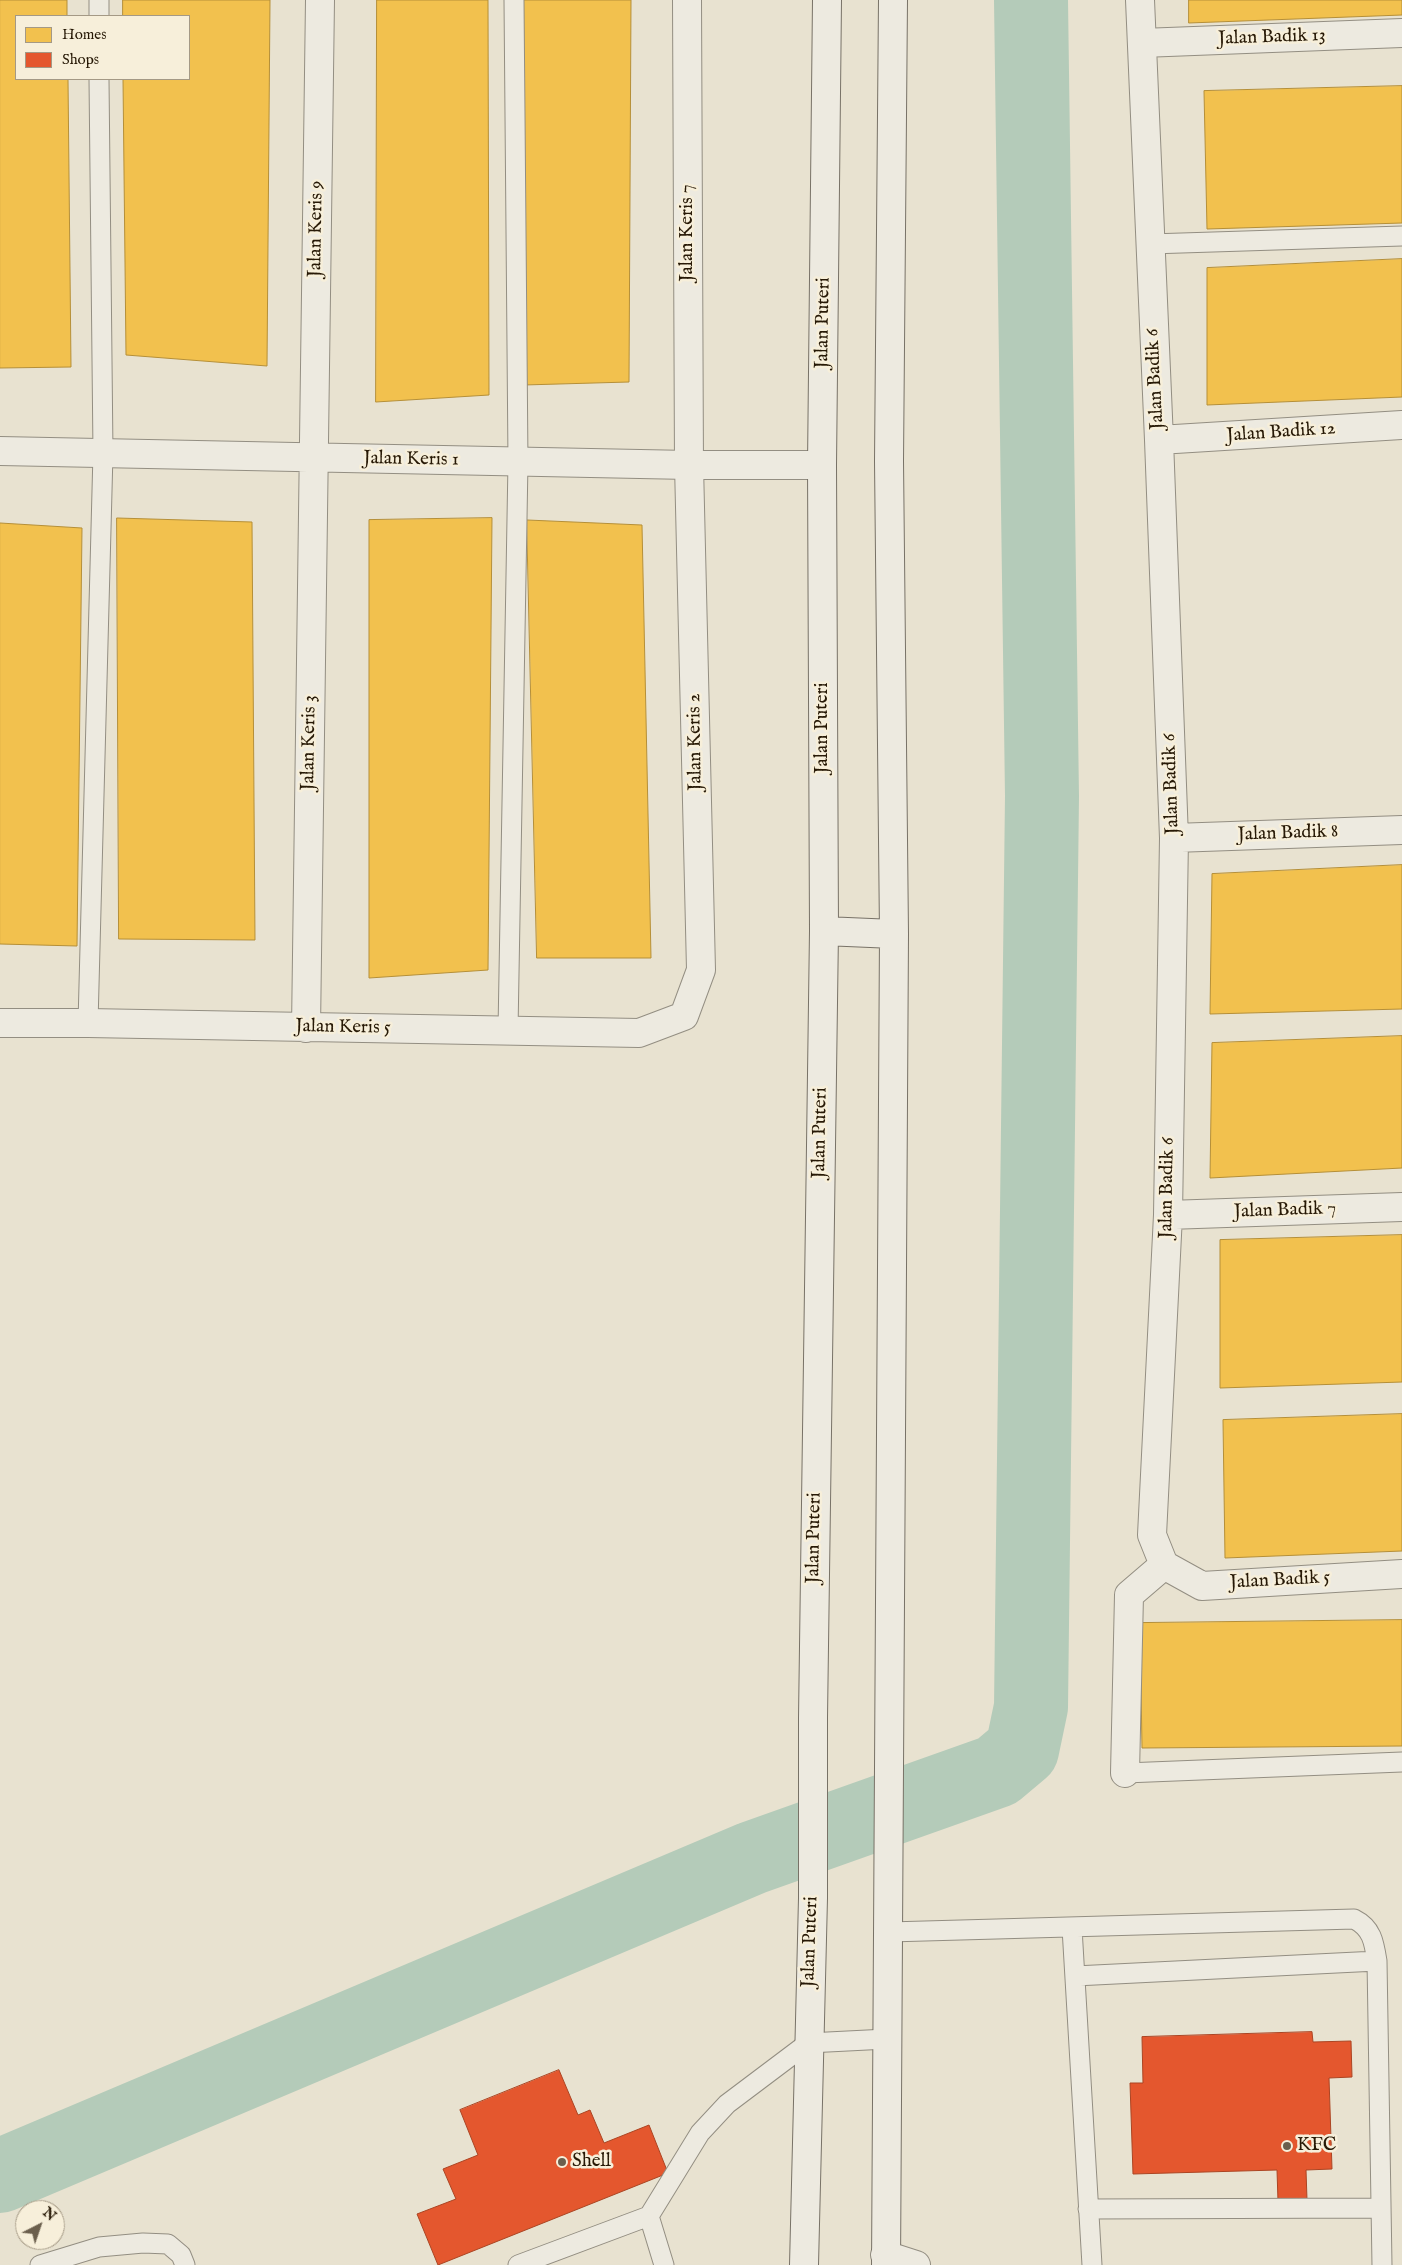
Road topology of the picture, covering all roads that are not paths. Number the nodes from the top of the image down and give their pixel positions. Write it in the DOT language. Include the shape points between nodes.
graph roads {
  1 [pos="99,0"];
  2 [pos="320,0"];
  3 [pos="514,0"];
  4 [pos="687,0"];
  5 [pos="827,0"];
  6 [pos="893,0"];
  7 [pos="1140,0"];
  8 [pos="99,15"];
  9 [pos="1402,33"];
  10 [pos="1142,43"];
  11 [pos="100,80"];
  12 [pos="1402,236"];
  13 [pos="1150,244"];
  14 [pos="1402,425"];
  15 [pos="1159,440"];
  16 [pos="0,451"];
  17 [pos="103,454"];
  18 [pos="313,457"];
  19 [pos="518,462"];
  20 [pos="689,465"];
  21 [pos="822,465"];
  22 [pos="1402,830"];
  23 [pos="1174,838"];
  24 [pos="824,931"];
  25 [pos="894,934"];
  26 [pos="684,1016"];
  27 [pos="88,1023"];
  28 [pos="0,1024"];
  29 [pos="306,1028"];
  30 [pos="508,1030"];
  31 [pos="1402,1207"];
  32 [pos="1168,1215"];
  33 [pos="1164,1565"];
  34 [pos="1402,1574"];
  35 [pos="1402,1762"];
  36 [pos="1125,1773"];
  37 [pos="1072,1928"];
  38 [pos="889,1932"];
  39 [pos="1377,1961"];
  40 [pos="1075,1976"];
  41 [pos="887,2039"];
  42 [pos="808,2043"];
  43 [pos="1381,2208"];
  44 [pos="1088,2209"];
  45 [pos="649,2216"];
  46 [pos="886,2260"];
  47 [pos="40,2265"];
  48 [pos="185,2265"];
  49 [pos="518,2265"];
  50 [pos="664,2265"];
  51 [pos="804,2265"];
  52 [pos="916,2265"];
  53 [pos="1092,2265"];
  54 [pos="1382,2265"];
  1 -- 8 [label="lane"];
  2 -- 18 [label="street, Jalan Keris 9"];
  3 -- 19 [label="lane"];
  4 -- 20 [label="street, Jalan Keris 7"];
  5 -- 21 [label="street, Jalan Puteri"];
  6 -- 25 [label="street" via="889,461"];
  7 -- 10 [label="street, Jalan Badik 6"];
  9 -- 10 [label="street, Jalan Badik 13"];
  10 -- 13 [label="street, Jalan Badik 6"];
  11 -- 17 [label="lane"];
  12 -- 13 [label="lane"];
  13 -- 15 [label="street, Jalan Badik 6"];
  14 -- 15 [label="street, Jalan Badik 12"];
  15 -- 23 [label="street, Jalan Badik 6"];
  16 -- 17 [label="street, Jalan Keris 1"];
  17 -- 18 [label="street, Jalan Keris 1"];
  17 -- 27 [label="lane"];
  18 -- 19 [label="street, Jalan Keris 1"];
  18 -- 29 [label="street, Jalan Keris 3"];
  19 -- 20 [label="street, Jalan Keris 1"];
  19 -- 30 [label="lane"];
  20 -- 21 [label="street, Jalan Keris 1"];
  20 -- 26 [label="street, Jalan Keris 2" via="701,970"];
  21 -- 24 [label="street, Jalan Puteri"];
  22 -- 23 [label="street, Jalan Badik 8"];
  23 -- 32 [label="street, Jalan Badik 6"];
  24 -- 25 [label="street"];
  24 -- 42 [label="street, Jalan Puteri" via="813,1898"];
  25 -- 38 [label="street"];
  26 -- 30 [label="street, Jalan Keris 5" via="639,1033"];
  27 -- 28 [label="street, Jalan Keris 5"];
  27 -- 29 [label="street, Jalan Keris 5"];
  29 -- 30 [label="street, Jalan Keris 5"];
  31 -- 32 [label="street, Jalan Badik 7"];
  32 -- 33 [label="street, Jalan Badik 6" via="1152,1535"];
  33 -- 34 [label="street, Jalan Badik 5" via="1202,1586"];
  33 -- 36 [label="street" via="1129,1595"];
  35 -- 36 [label="lane"];
  37 -- 38 [label="lane"];
  37 -- 39 [label="lane" via="1354,1919 1363,1924 1374,1939"];
  37 -- 40 [label="lane"];
  38 -- 41 [label="street"];
  39 -- 40 [label="lane"];
  39 -- 43 [label="lane"];
  40 -- 44 [label="lane"];
  41 -- 42 [label="lane"];
  41 -- 46 [label="street"];
  42 -- 45 [label="lane" via="727,2104 700,2133"];
  42 -- 51 [label="street, Jalan Puteri"];
  43 -- 44 [label="lane"];
  43 -- 54 [label="lane"];
  44 -- 53 [label="lane"];
  45 -- 49 [label="lane"];
  45 -- 50 [label="lane"];
  46 -- 52 [label="street"];
  47 -- 48 [label="lane" via="99,2247 143,2243 168,2244 181,2255"];
}
